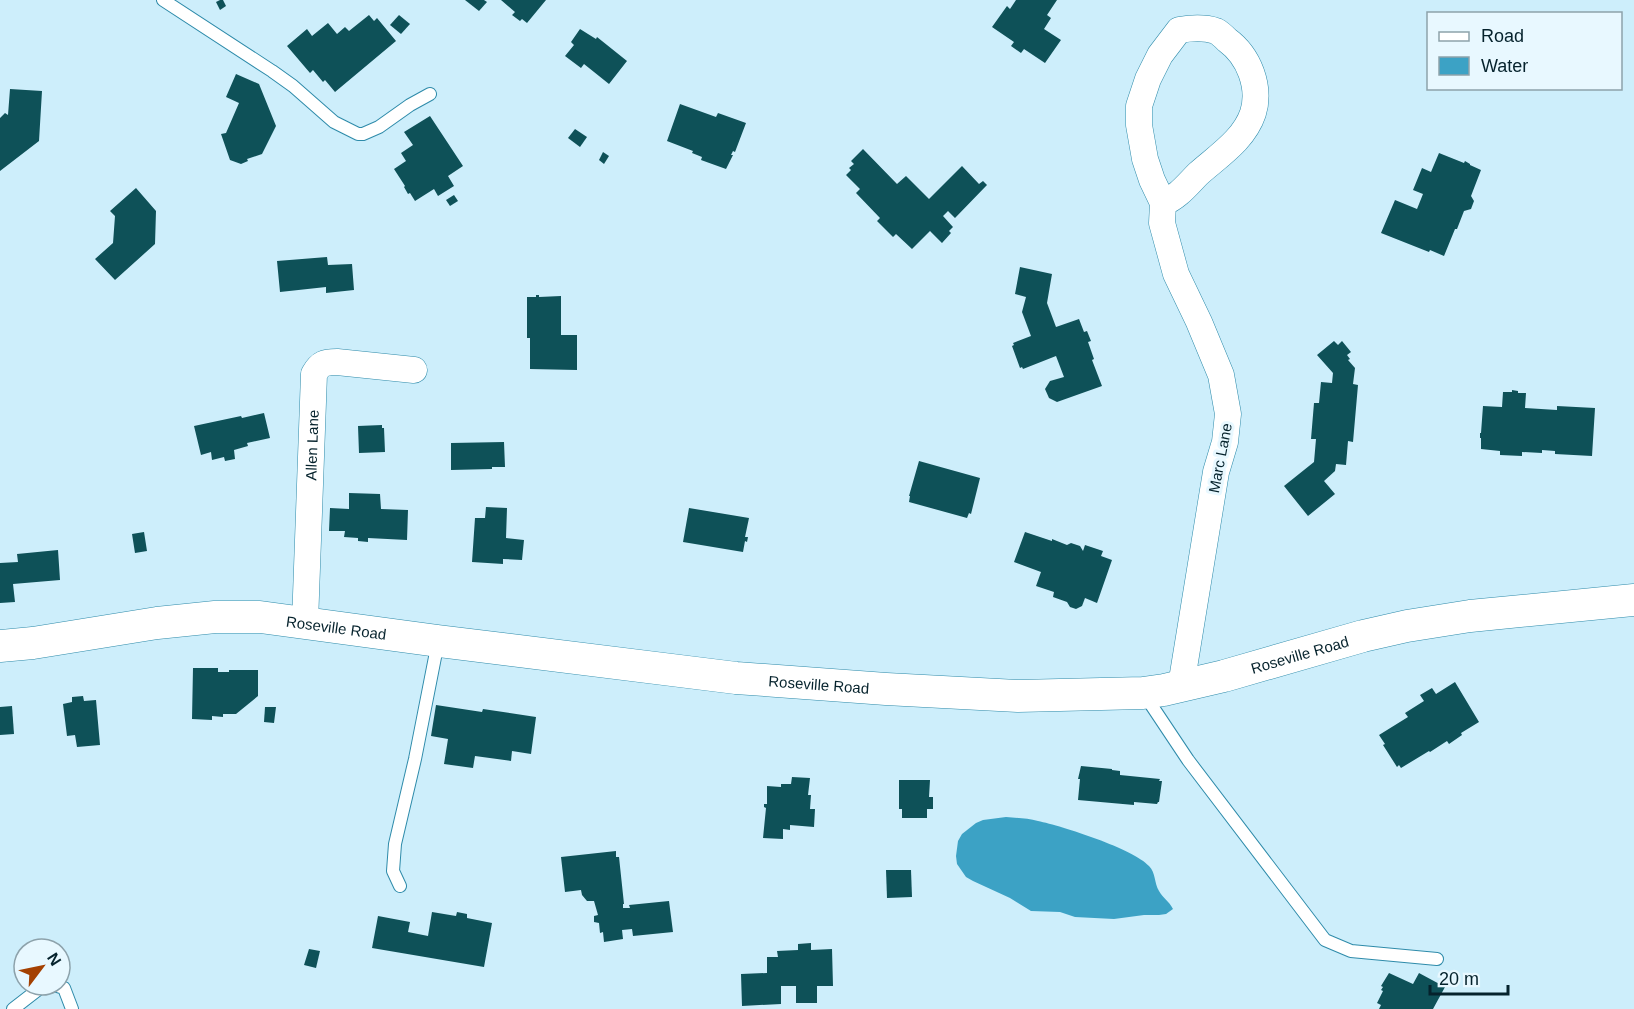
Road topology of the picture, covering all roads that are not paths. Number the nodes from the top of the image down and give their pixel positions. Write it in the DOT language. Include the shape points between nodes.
graph roads {
  1 [pos="163,0"];
  2 [pos="430,94"];
  3 [pos="1163,203"];
  4 [pos="414,370"];
  5 [pos="1634,600"];
  6 [pos="305,623"];
  7 [pos="438,641"];
  8 [pos="0,646"];
  9 [pos="1181,686"];
  10 [pos="1143,693"];
  11 [pos="400,886"];
  12 [pos="1437,959"];
  13 [pos="28,997"];
  14 [pos="13,1009"];
  1 -- 2 [label="lane" via="272,71 341,127 358,134 369,133"];
  3 -- 3 [label="street, Marc Lane" via="1144,159 1139,106 1160,55 1179,30 1196,27 1216,32 1232,43 1245,60 1256,94 1253,114 1229,148 1174,199"];
  3 -- 9 [label="street, Marc Lane" via="1162,223 1176,274 1221,375 1228,414"];
  4 -- 6 [label="street, Allen Lane" via="325,362 314,374"];
  5 -- 9 [label="street, Roseville Road" via="1407,626"];
  6 -- 7 [label="street, Roseville Road"];
  6 -- 8 [label="street, Roseville Road" via="215,617"];
  7 -- 10 [label="street, Roseville Road" via="830,685 1018,696"];
  7 -- 11 [label="lane" via="395,844 393,871"];
  9 -- 10 [label="street, Roseville Road"];
  10 -- 12 [label="lane" via="1188,760 1325,940 1351,951"];
  13 -- 14 [label="lane"];
}
